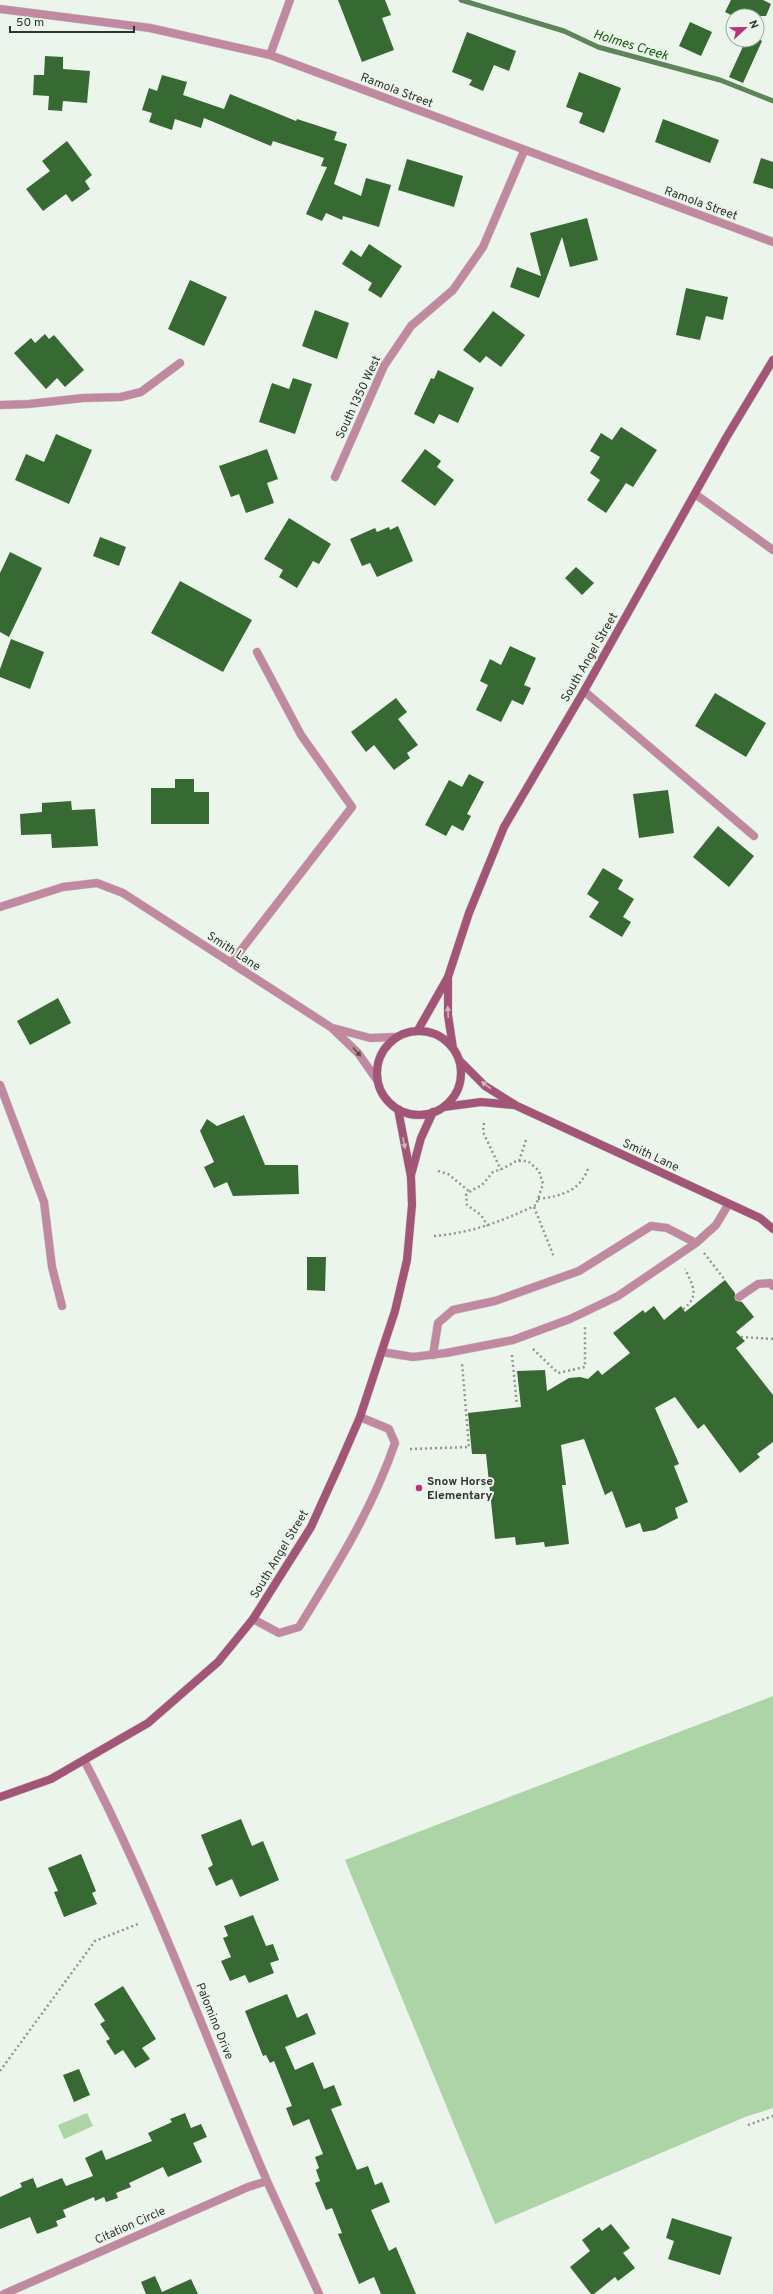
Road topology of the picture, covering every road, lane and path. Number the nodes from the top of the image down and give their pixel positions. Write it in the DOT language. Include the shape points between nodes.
graph roads {
  1 [pos="290,0"];
  2 [pos="0,9"];
  3 [pos="270,55"];
  4 [pos="524,151"];
  5 [pos="773,242"];
  6 [pos="773,360"];
  7 [pos="180,363"];
  8 [pos="0,404"];
  9 [pos="335,477"];
  10 [pos="695,494"];
  11 [pos="773,550"];
  12 [pos="256,652"];
  13 [pos="584,691"];
  14 [pos="754,836"];
  15 [pos="0,907"];
  16 [pos="231,963"];
  17 [pos="448,977"];
  18 [pos="332,1028"];
  19 [pos="418,1030"];
  20 [pos="395,1037"];
  21 [pos="453,1048"];
  22 [pos="459,1060"];
  23 [pos="377,1080"];
  24 [pos="0,1085"];
  25 [pos="517,1106"];
  26 [pos="444,1107"];
  27 [pos="398,1109"];
  28 [pos="433,1112"];
  29 [pos="484,1123"];
  30 [pos="526,1140"];
  31 [pos="519,1161"];
  32 [pos="589,1166"];
  33 [pos="501,1170"];
  34 [pos="438,1171"];
  35 [pos="411,1178"];
  36 [pos="470,1192"];
  37 [pos="538,1199"];
  38 [pos="728,1204"];
  39 [pos="534,1207"];
  40 [pos="488,1226"];
  41 [pos="773,1229"];
  42 [pos="434,1236"];
  43 [pos="696,1243"];
  44 [pos="704,1253"];
  45 [pos="554,1257"];
  46 [pos="684,1269"];
  47 [pos="725,1280"];
  48 [pos="773,1286"];
  49 [pos="739,1298"];
  50 [pos="62,1306"];
  51 [pos="683,1309"];
  52 [pos="585,1326"];
  53 [pos="741,1337"];
  54 [pos="773,1339"];
  55 [pos="533,1349"];
  56 [pos="382,1352"];
  57 [pos="433,1355"];
  58 [pos="512,1355"];
  59 [pos="462,1363"];
  60 [pos="517,1405"];
  61 [pos="360,1417"];
  62 [pos="410,1449"];
  63 [pos="254,1620"];
  64 [pos="84,1760"];
  65 [pos="0,1797"];
  66 [pos="138,1924"];
  67 [pos="0,2071"];
  68 [pos="773,2116"];
  69 [pos="748,2125"];
  70 [pos="267,2181"];
  71 [pos="4,2294"];
  72 [pos="319,2294"];
  1 -- 3 [label="street"];
  2 -- 3 [label="street, Ramola Street" via="150,28"];
  3 -- 4 [label="street, Ramola Street"];
  4 -- 5 [label="street, Ramola Street"];
  4 -- 9 [label="street, South 1350 West" via="483,247 453,290 411,326 384,366"];
  6 -- 10 [label="street, South Angel Street"];
  7 -- 8 [label="street" via="141,392 121,398"];
  10 -- 11 [label="street"];
  10 -- 13 [label="street, South Angel Street"];
  12 -- 16 [label="street" via="301,735 352,807"];
  13 -- 14 [label="street"];
  13 -- 17 [label="street, South Angel Street" via="504,827 469,913"];
  15 -- 16 [label="street, Smith Lane" via="63,887 97,883 123,894"];
  16 -- 18 [label="street, Smith Lane"];
  17 -- 19 [label="street, South Angel Street"];
  21 -- 17 [label="street, South Angel Street, one-way" via="448,1015"];
  18 -- 20 [label="street, Smith Lane" via="370,1038"];
  18 -- 23 [label="street, Smith Lane, one-way" via="358,1053"];
  19 -- 20 [label="street"];
  19 -- 21 [label="street" via="431,1032 443,1038"];
  20 -- 23 [label="street" via="386,1045 380,1056"];
  21 -- 22 [label="street"];
  25 -- 22 [label="street, Smith Lane, one-way" via="485,1086"];
  22 -- 26 [label="street" via="461,1074 458,1088"];
  23 -- 27 [label="street" via="388,1102"];
  24 -- 50 [label="street" via="44,1202 52,1268"];
  25 -- 26 [label="street, Smith Lane" via="481,1102"];
  25 -- 38 [label="street, Smith Lane"];
  26 -- 28 [label="street"];
  27 -- 28 [label="street" via="409,1114"];
  27 -- 35 [label="street, South Angel Street, one-way"];
  28 -- 35 [label="street, South Angel Street" via="421,1138"];
  29 -- 33 [label="path" via="483,1132"];
  30 -- 31 [label="path"];
  31 -- 33 [label="path" via="516,1160"];
  31 -- 37 [label="path" via="528,1161 539,1171 543,1184"];
  32 -- 37 [label="path" via="585,1178 573,1189 558,1197"];
  33 -- 36 [label="path" via="492,1172 482,1185"];
  34 -- 36 [label="path" via="448,1174"];
  35 -- 56 [label="street, South Angel Street" via="412,1205 407,1260"];
  36 -- 40 [label="path" via="466,1195 467,1205 481,1216"];
  37 -- 39 [label="path"];
  38 -- 41 [label="street, Smith Lane" via="760,1218"];
  38 -- 43 [label="street" via="716,1225"];
  39 -- 40 [label="path"];
  39 -- 45 [label="path"];
  40 -- 42 [label="path" via="458,1234"];
  43 -- 57 [label="street" via="618,1296 570,1319 513,1340"];
  43 -- 57 [label="street" via="667,1228 651,1226 579,1271 495,1302 453,1310 438,1323"];
  44 -- 47 [label="path"];
  46 -- 51 [label="path" via="694,1293 691,1303"];
  48 -- 49 [label="street" via="770,1282 758,1284"];
  52 -- 55 [label="path" via="585,1366 558,1373"];
  53 -- 54 [label="path"];
  56 -- 57 [label="street" via="413,1357"];
  56 -- 61 [label="street, South Angel Street"];
  58 -- 60 [label="path"];
  59 -- 62 [label="path" via="468,1446"];
  61 -- 63 [label="street, South Angel Street" via="311,1527"];
  61 -- 63 [label="street" via="389,1429 395,1444 385,1472 352,1542 299,1627 279,1633"];
  63 -- 64 [label="street, South Angel Street" via="218,1662 148,1723"];
  64 -- 65 [label="street, South Angel Street" via="51,1778"];
  64 -- 70 [label="street, Palomino Drive" via="111,1811 158,1914"];
  66 -- 67 [label="path" via="95,1942"];
  68 -- 69 [label="path"];
  70 -- 71 [label="street, Citation Circle"];
  70 -- 72 [label="street, Palomino Drive"];
}
